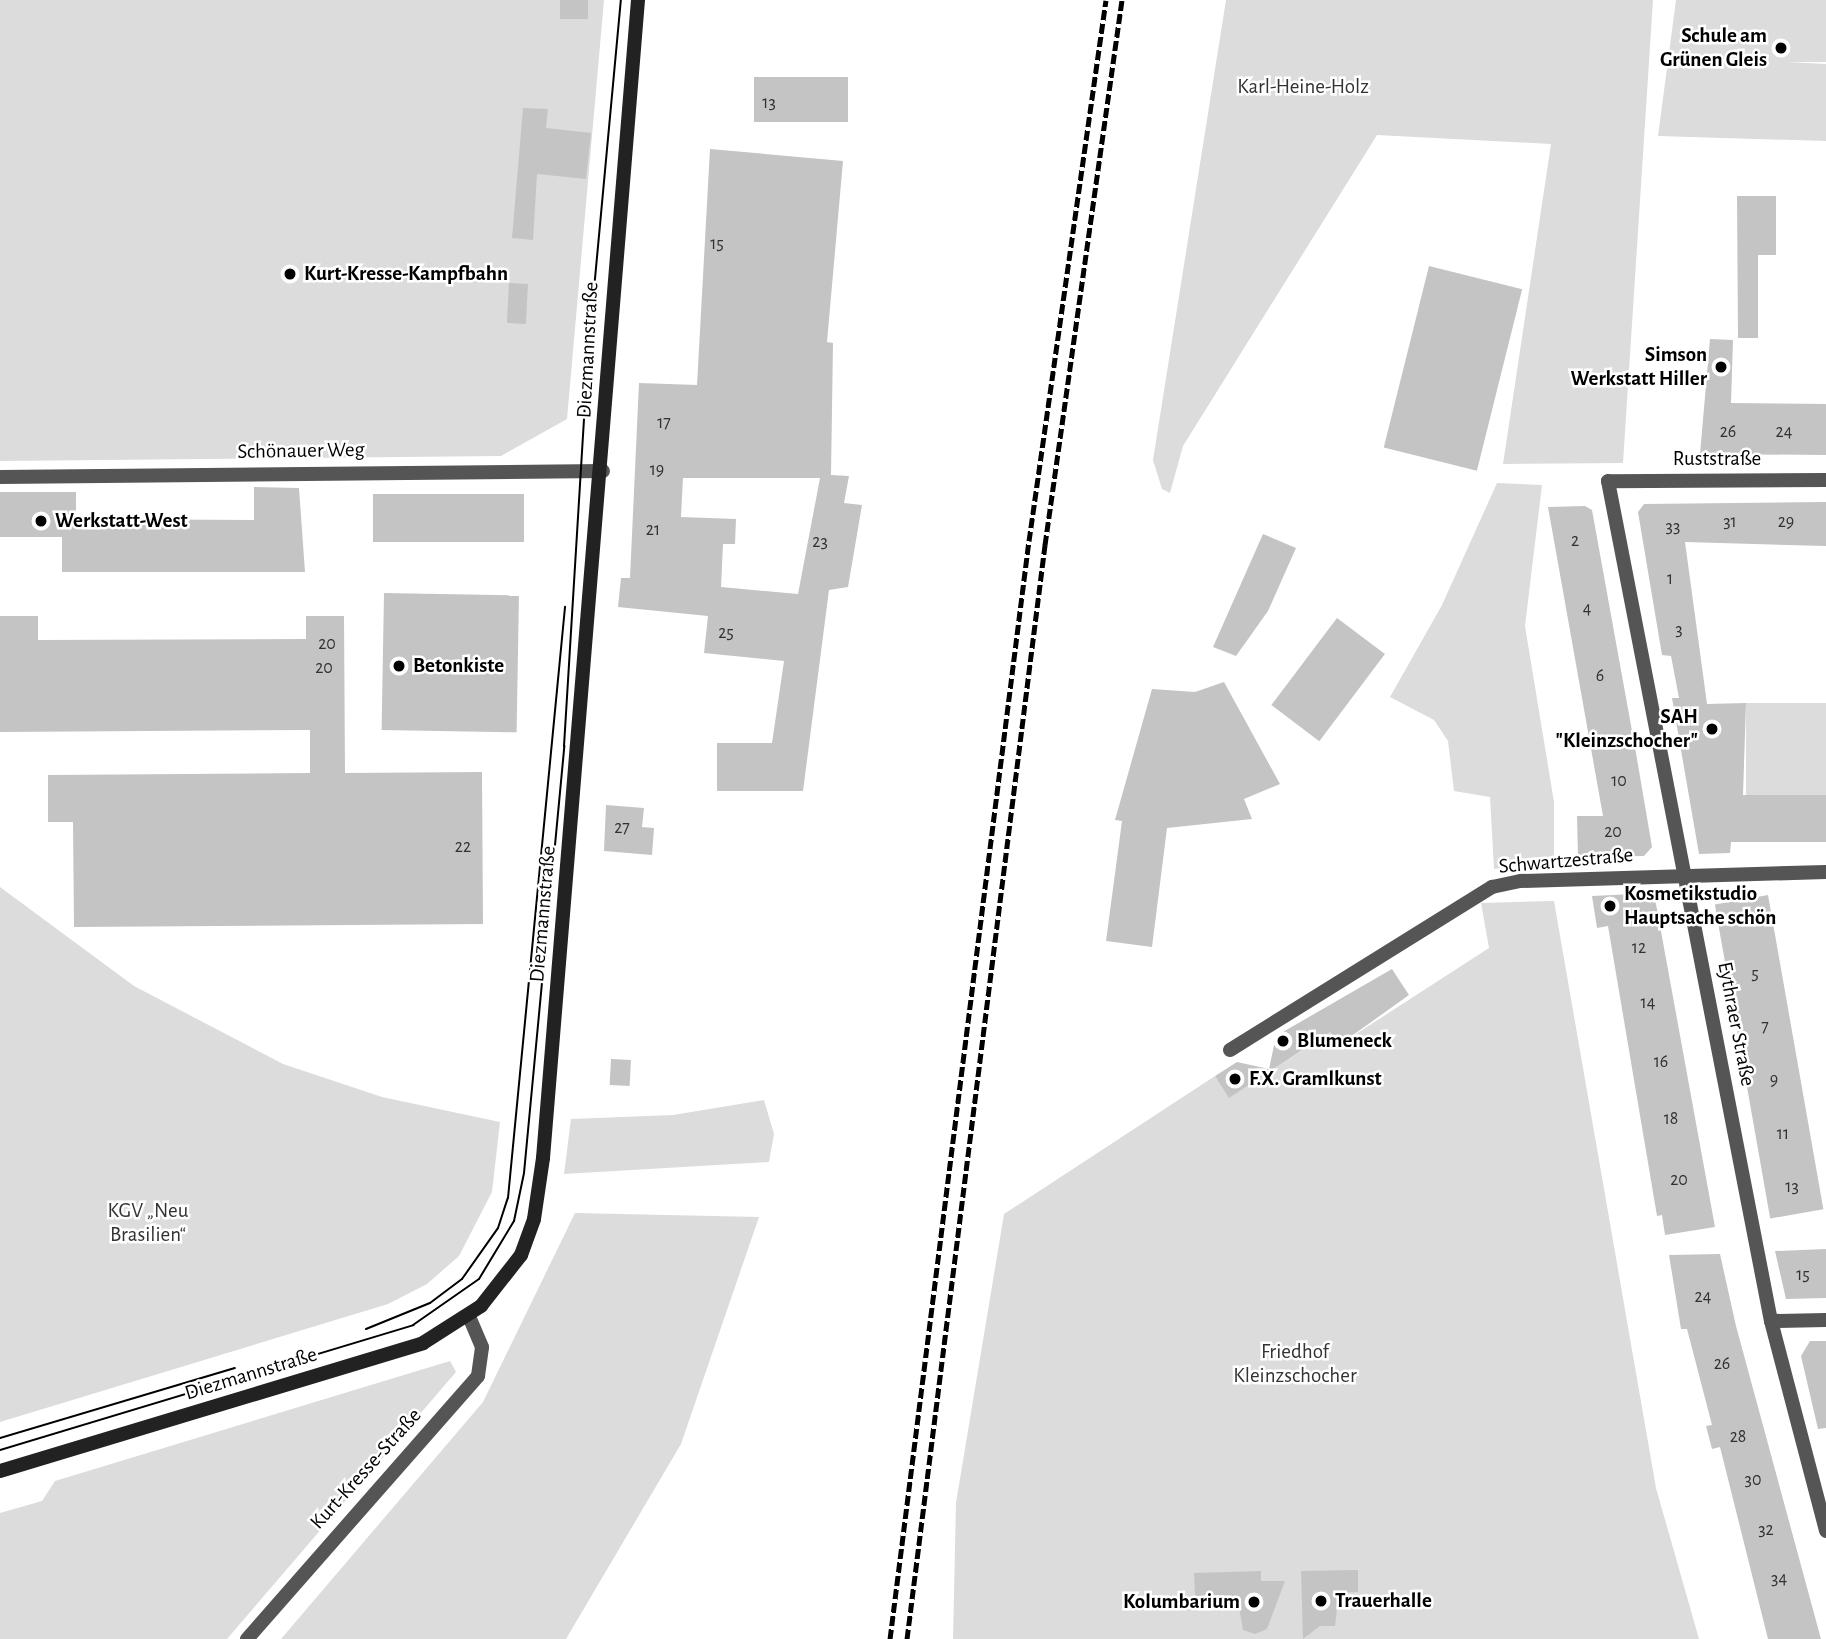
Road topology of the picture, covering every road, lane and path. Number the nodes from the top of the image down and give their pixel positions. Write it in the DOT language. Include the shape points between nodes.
graph roads {
  1 [pos="638,0"];
  2 [pos="603,471"];
  3 [pos="0,477"];
  4 [pos="1826,480"];
  5 [pos="1608,481"];
  6 [pos="1826,872"];
  7 [pos="1684,874"];
  8 [pos="1230,1050"];
  9 [pos="469,1316"];
  10 [pos="1826,1320"];
  11 [pos="1771,1321"];
  12 [pos="0,1471"];
  13 [pos="1826,1531"];
  14 [pos="247,1639"];
  1 -- 2 [label="street, Diezmannstraße" via="606,365"];
  2 -- 3 [label="street, Schönauer Weg"];
  2 -- 9 [label="street, Diezmannstraße" via="539,1193 521,1255"];
  4 -- 5 [label="street, Ruststraße"];
  5 -- 7 [label="street, Eythraer Straße"];
  6 -- 7 [label="street, Schwartzestraße"];
  7 -- 8 [label="street, Schwartzestraße" via="1492,887"];
  7 -- 11 [label="street, Eythraer Straße"];
  9 -- 12 [label="street, Diezmannstraße" via="398,1352"];
  9 -- 14 [label="street, Kurt-Kresse-Straße" via="482,1347 478,1376"];
  10 -- 11 [label="street"];
  11 -- 13 [label="street, Eythraer Straße"];
}
